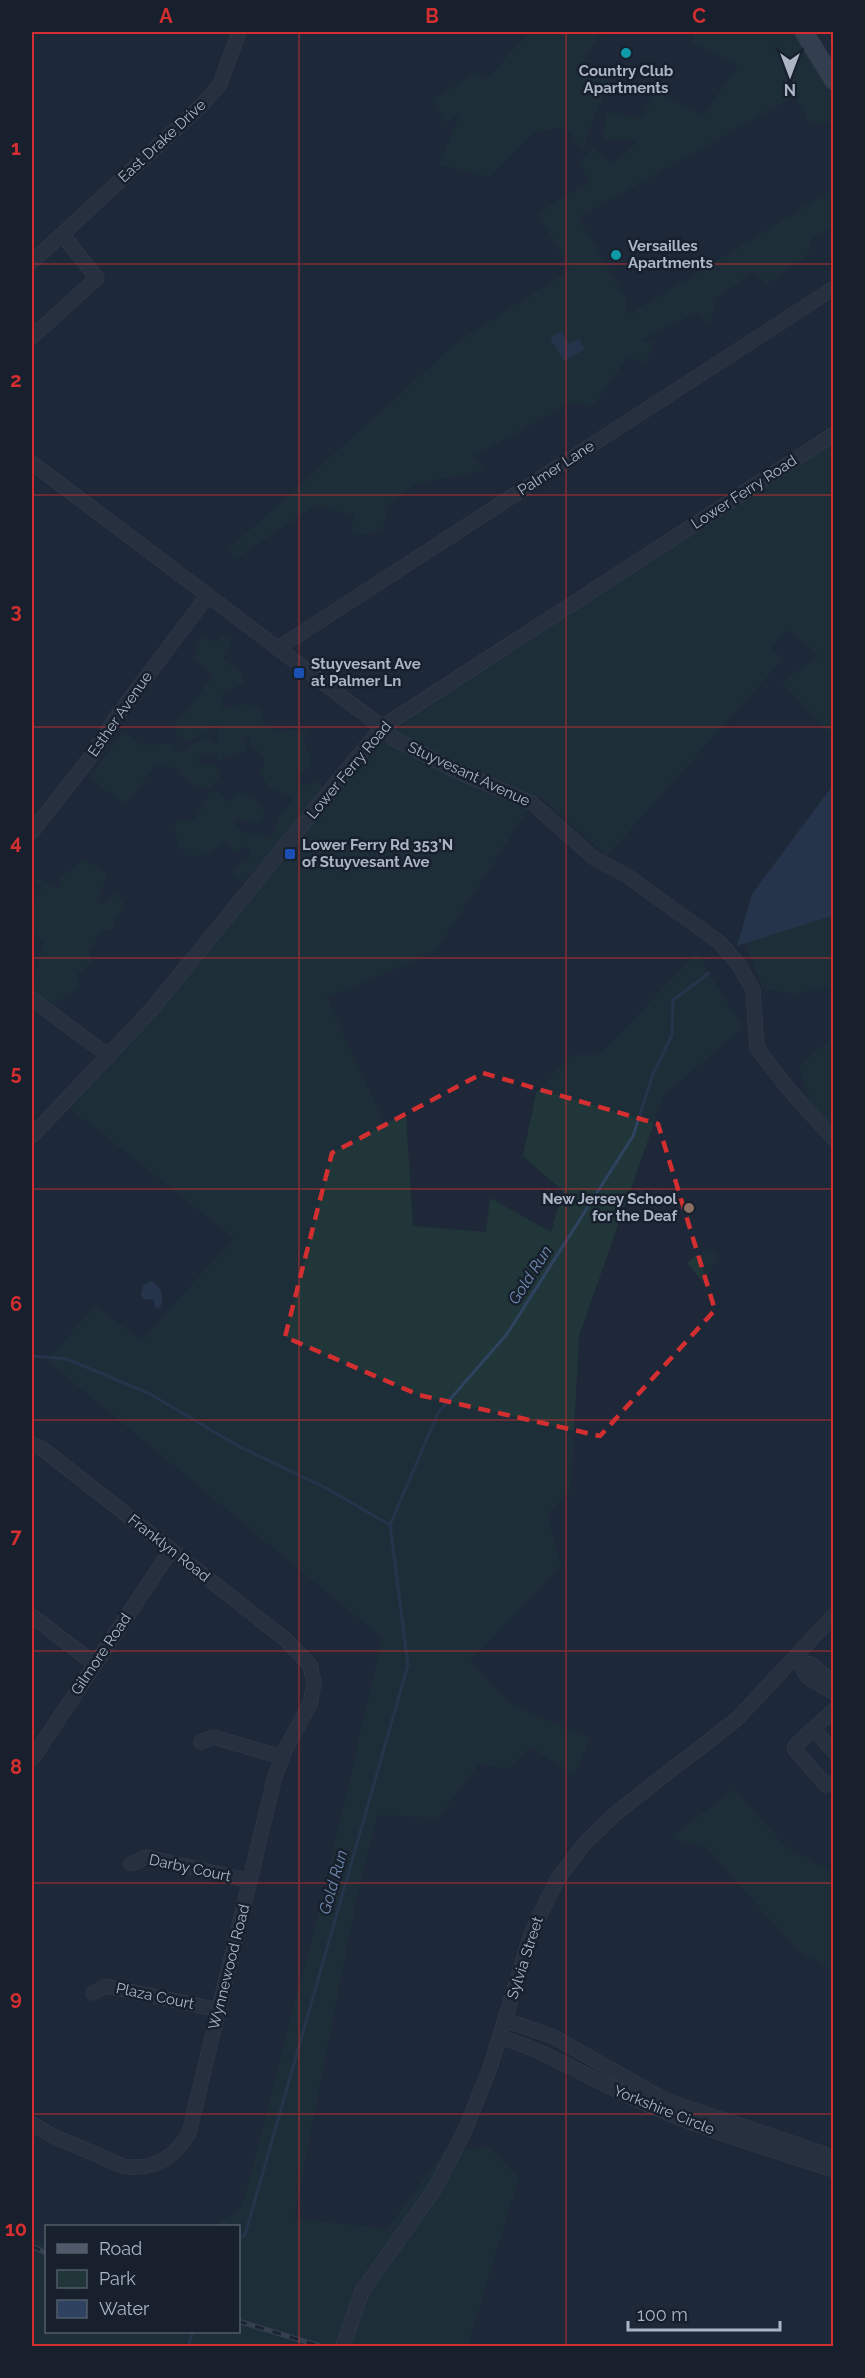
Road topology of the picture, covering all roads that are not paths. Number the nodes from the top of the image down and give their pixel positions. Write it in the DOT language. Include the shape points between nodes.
graph roads {
  1 [pos="239,32"];
  2 [pos="804,32"];
  3 [pos="834,81"];
  4 [pos="62,234"];
  5 [pos="32,262"];
  6 [pos="834,288"];
  7 [pos="32,337"];
  8 [pos="834,434"];
  9 [pos="32,463"];
  10 [pos="208,595"];
  11 [pos="278,648"];
  12 [pos="382,727"];
  13 [pos="32,832"];
  14 [pos="32,999"];
  15 [pos="109,1056"];
  16 [pos="32,1136"];
  17 [pos="834,1139"];
  18 [pos="32,1444"];
  19 [pos="171,1550"];
  20 [pos="834,1615"];
  21 [pos="32,1616"];
  22 [pos="304,1657"];
  23 [pos="798,1660"];
  24 [pos="95,1664"];
  25 [pos="832,1691"];
  26 [pos="834,1710"];
  27 [pos="813,1729"];
  28 [pos="201,1742"];
  29 [pos="834,1752"];
  30 [pos="282,1757"];
  31 [pos="32,1759"];
  32 [pos="834,1782"];
  33 [pos="131,1863"];
  34 [pos="250,1881"];
  35 [pos="93,1993"];
  36 [pos="219,2010"];
  37 [pos="505,2020"];
  38 [pos="500,2037"];
  39 [pos="32,2124"];
  40 [pos="834,2157"];
  41 [pos="834,2170"];
  42 [pos="343,2346"];
  1 -- 4 [label="street, East Drake Drive" via="220,84 208,98"];
  2 -- 3 [label="main road"];
  4 -- 5 [label="street, East Drake Drive"];
  4 -- 7 [label="street" via="97,278"];
  6 -- 11 [label="street, Palmer Lane"];
  8 -- 12 [label="street, Lower Ferry Road"];
  9 -- 10 [label="street, Stuyvesant Avenue"];
  10 -- 11 [label="street, Stuyvesant Avenue"];
  10 -- 13 [label="street, Esther Avenue"];
  11 -- 12 [label="street, Stuyvesant Avenue"];
  12 -- 15 [label="street, Lower Ferry Road"];
  12 -- 17 [label="street, Stuyvesant Avenue" via="393,738 456,771 532,803 594,858 629,877 720,943 753,990 757,1048"];
  14 -- 15 [label="street"];
  15 -- 16 [label="street, Lower Ferry Road"];
  18 -- 19 [label="street, Franklyn Road"];
  19 -- 22 [label="street, Franklyn Road"];
  19 -- 24 [label="street, Gilmore Road"];
  20 -- 23 [label="street, Sylvia Street"];
  21 -- 24 [label="street"];
  22 -- 30 [label="street, Wynnewood Road" via="314,1683 310,1704"];
  23 -- 25 [label="street" via="811,1664 830,1680"];
  23 -- 37 [label="street, Sylvia Street" via="737,1719 617,1812 573,1858 532,1931"];
  24 -- 31 [label="street, Gilmore Road"];
  26 -- 27 [label="street"];
  27 -- 29 [label="street"];
  27 -- 32 [label="street" via="794,1748 826,1785"];
  28 -- 30 [label="street" via="213,1737"];
  30 -- 34 [label="street, Wynnewood Road"];
  33 -- 34 [label="street, Darby Court" via="146,1857"];
  34 -- 36 [label="street, Wynnewood Road"];
  35 -- 36 [label="street, Plaza Court" via="106,1986"];
  36 -- 39 [label="street, Wynnewood Road" via="189,2133 175,2152 157,2165 123,2166"];
  37 -- 38 [label="street, Sylvia Street"];
  37 -- 40 [label="street, Yorkshire Circle" via="554,2037 665,2100"];
  38 -- 41 [label="street, Yorkshire Circle" via="569,2064 597,2082 682,2119"];
  38 -- 42 [label="street, Sylvia Street" via="480,2097 453,2155 434,2190 362,2291"];
}
